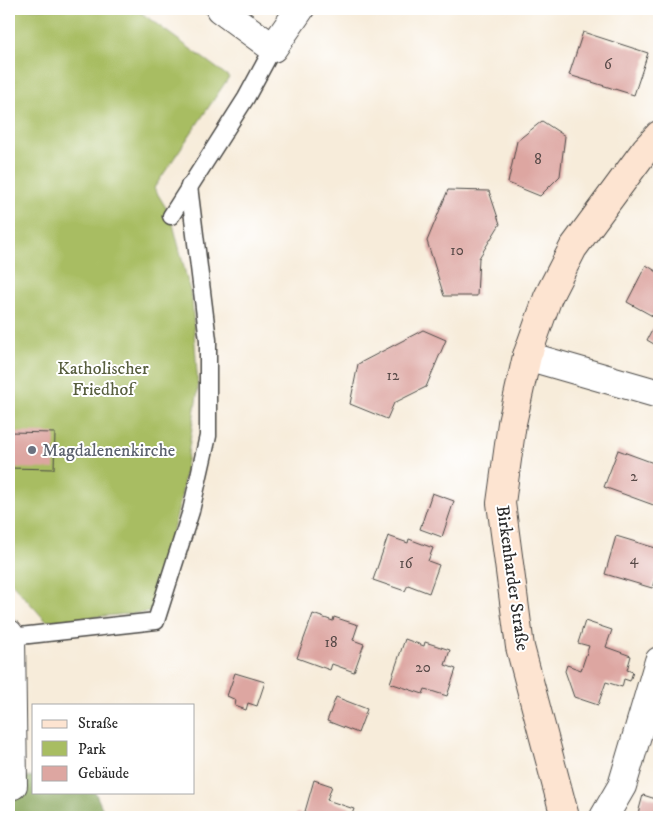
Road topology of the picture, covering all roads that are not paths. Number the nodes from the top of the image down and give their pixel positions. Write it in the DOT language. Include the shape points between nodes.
graph roads {
  1 [pos="220,9"];
  2 [pos="300,9"];
  3 [pos="273,48"];
  4 [pos="659,135"];
  5 [pos="188,186"];
  6 [pos="171,216"];
  7 [pos="527,356"];
  8 [pos="659,394"];
  9 [pos="10,635"];
  10 [pos="659,661"];
  11 [pos="13,785"];
  12 [pos="565,817"];
  13 [pos="604,817"];
  1 -- 3 [label="street"];
  2 -- 3 [label="street"];
  3 -- 5 [label="lane" via="246,98"];
  4 -- 7 [label="main road, Birkenharder Straße" via="573,248 548,298"];
  5 -- 6 [label="lane"];
  5 -- 9 [label="lane" via="208,340 208,436 191,511 156,621"];
  7 -- 8 [label="street"];
  7 -- 12 [label="main road, Birkenharder Straße" via="512,423 501,503 520,647"];
  9 -- 11 [label="street"];
  10 -- 13 [label="street" via="622,786"];
}
